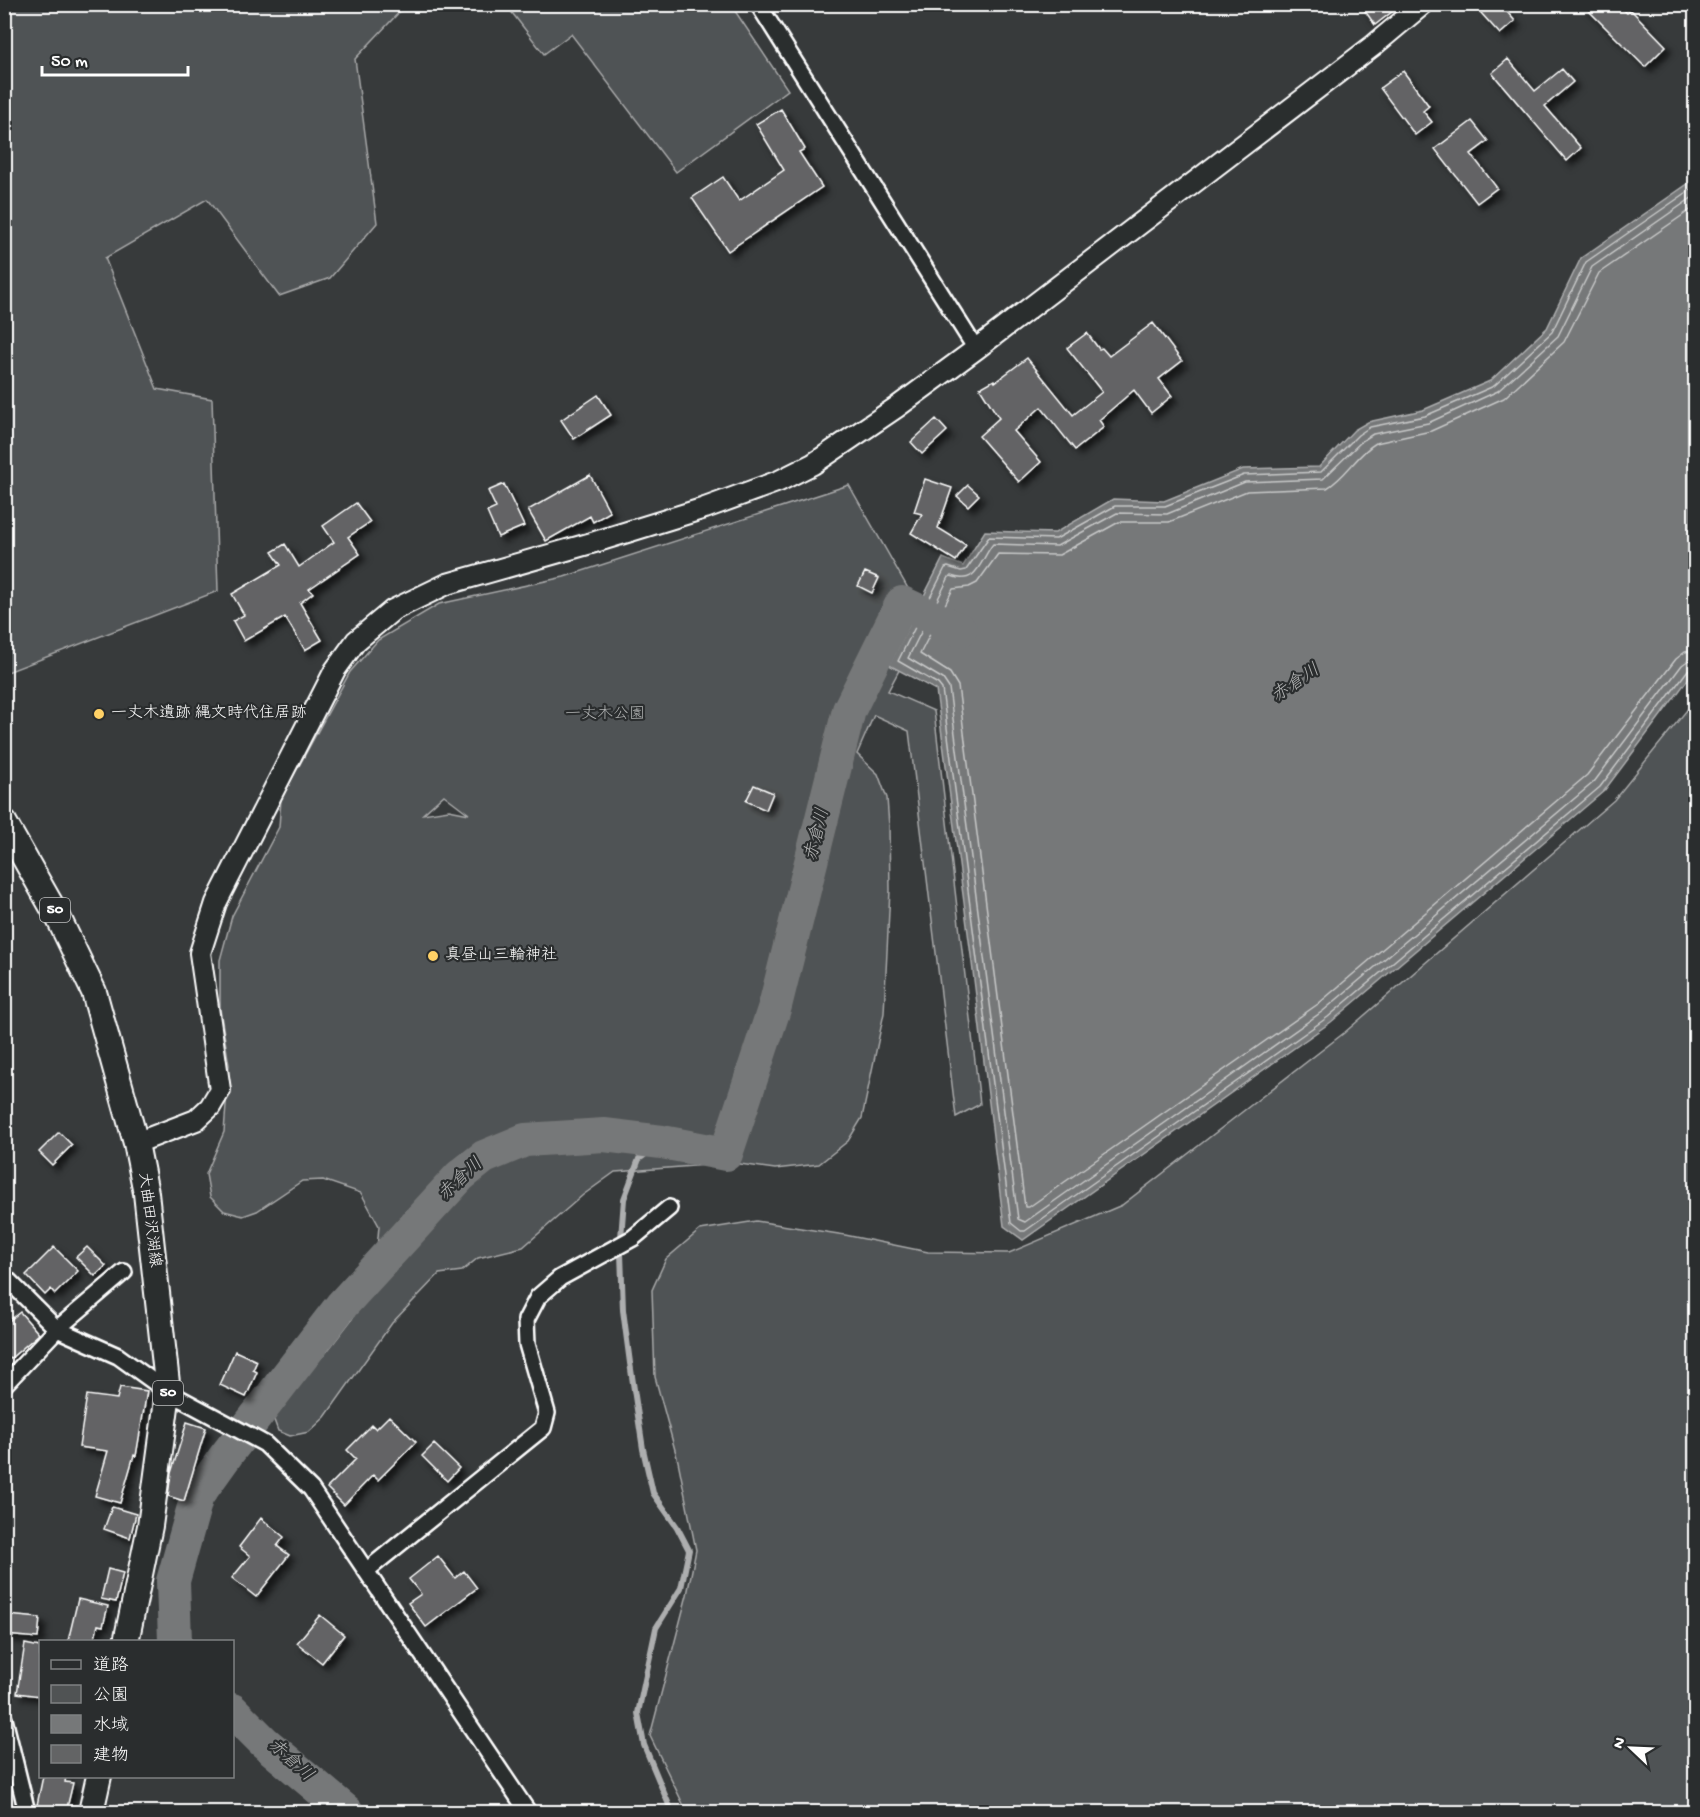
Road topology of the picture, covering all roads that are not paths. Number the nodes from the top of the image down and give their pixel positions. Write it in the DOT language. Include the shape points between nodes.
graph roads {
  1 [pos="758,4"];
  2 [pos="1423,4"];
  3 [pos="976,349"];
  4 [pos="4,822"];
  5 [pos="136,1143"];
  6 [pos="669,1208"];
  7 [pos="124,1272"];
  8 [pos="4,1276"];
  9 [pos="57,1329"];
  10 [pos="4,1385"];
  11 [pos="168,1392"];
  12 [pos="366,1571"];
  13 [pos="126,1640"];
  14 [pos="4,1719"];
  15 [pos="99,1778"];
  16 [pos="27,1812"];
  17 [pos="92,1812"];
  18 [pos="528,1812"];
  1 -- 3 [label="street"];
  2 -- 3 [label="street"];
  3 -- 5 [label="street" via="813,464 780,481 628,532 447,584 393,610 356,641 334,670 216,903 200,953 220,1090 196,1120"];
  4 -- 5 [label="main road, 大曲田沢湖線 / 50" via="59,918 94,992"];
  5 -- 11 [label="main road, 大曲田沢湖線 / 50" via="146,1193"];
  6 -- 12 [label="street" via="633,1238 560,1278 538,1297 526,1320 526,1344 547,1413 543,1428"];
  7 -- 9 [label="street"];
  8 -- 9 [label="street"];
  9 -- 10 [label="street"];
  9 -- 11 [label="street" via="118,1356"];
  11 -- 12 [label="street" via="265,1444 311,1490"];
  11 -- 13 [label="main road, 大曲田沢湖線 / 50" via="150,1526"];
  12 -- 18 [label="street"];
  14 -- 16 [label="street"];
  15 -- 17 [label="main road"];
}
